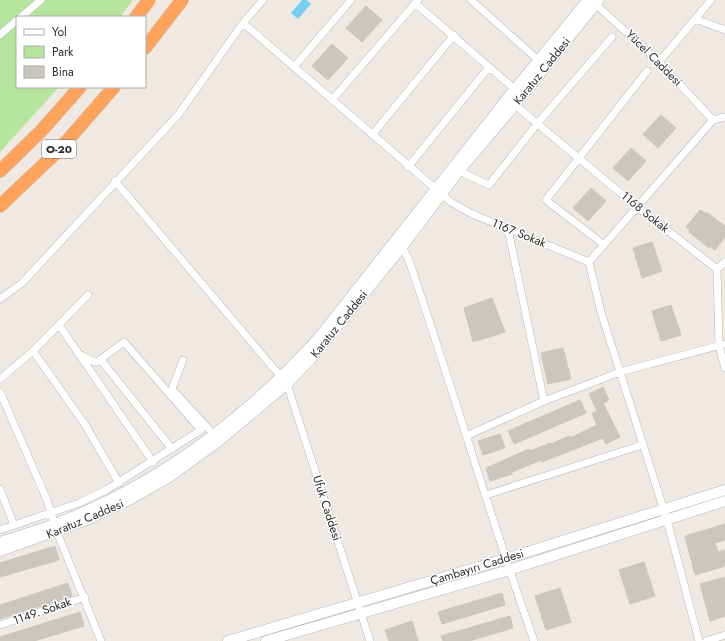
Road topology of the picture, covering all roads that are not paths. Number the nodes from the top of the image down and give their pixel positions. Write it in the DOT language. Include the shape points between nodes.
graph roads {
  1 [pos="41,0"];
  2 [pos="149,0"];
  3 [pos="182,0"];
  4 [pos="263,0"];
  5 [pos="351,0"];
  6 [pos="471,0"];
  7 [pos="711,0"];
  8 [pos="417,1"];
  9 [pos="593,1"];
  10 [pos="22,16"];
  11 [pos="137,16"];
  12 [pos="695,19"];
  13 [pos="16,21"];
  14 [pos="243,23"];
  15 [pos="725,30"];
  16 [pos="0,35"];
  17 [pos="454,35"];
  18 [pos="612,37"];
  19 [pos="146,47"];
  20 [pos="538,60"];
  21 [pos="659,62"];
  22 [pos="294,67"];
  23 [pos="489,67"];
  24 [pos="647,71"];
  25 [pos="79,88"];
  26 [pos="113,88"];
  27 [pos="518,93"];
  28 [pos="332,100"];
  29 [pos="515,105"];
  30 [pos="725,117"];
  31 [pos="713,120"];
  32 [pos="537,124"];
  33 [pos="372,135"];
  34 [pos="579,157"];
  35 [pos="408,166"];
  36 [pos="0,171"];
  37 [pos="459,171"];
  38 [pos="115,181"];
  39 [pos="438,191"];
  40 [pos="0,206"];
  41 [pos="636,206"];
  42 [pos="508,229"];
  43 [pos="603,244"];
  44 [pos="402,247"];
  45 [pos="589,262"];
  46 [pos="725,262"];
  47 [pos="717,269"];
  48 [pos="88,294"];
  49 [pos="0,298"];
  50 [pos="59,325"];
  51 [pos="722,345"];
  52 [pos="33,351"];
  53 [pos="79,354"];
  54 [pos="101,360"];
  55 [pos="183,360"];
  56 [pos="725,368"];
  57 [pos="620,372"];
  58 [pos="0,379"];
  59 [pos="284,380"];
  60 [pos="0,392"];
  61 [pos="544,401"];
  62 [pos="466,436"];
  63 [pos="217,438"];
  64 [pos="642,445"];
  65 [pos="172,449"];
  66 [pos="153,462"];
  67 [pos="119,483"];
  68 [pos="0,490"];
  69 [pos="725,490"];
  70 [pos="486,495"];
  71 [pos="725,501"];
  72 [pos="663,509"];
  73 [pos="51,512"];
  74 [pos="667,520"];
  75 [pos="14,525"];
  76 [pos="56,528"];
  77 [pos="0,530"];
  78 [pos="0,542"];
  79 [pos="0,551"];
  80 [pos="505,560"];
  81 [pos="509,570"];
  82 [pos="84,597"];
  83 [pos="357,603"];
  84 [pos="362,613"];
  85 [pos="0,625"];
  86 [pos="725,635"];
  87 [pos="101,641"];
  88 [pos="228,641"];
  89 [pos="266,641"];
  90 [pos="370,641"];
  91 [pos="534,641"];
  92 [pos="698,641"];
  93 [pos="706,641"];
  1 -- 10 [label="street"];
  2 -- 11 [label="highway"];
  3 -- 19 [label="highway"];
  4 -- 14 [label="street"];
  5 -- 22 [label="street"];
  6 -- 20 [label="street"];
  7 -- 12 [label="street"];
  8 -- 17 [label="street"];
  8 -- 28 [label="street"];
  9 -- 20 [label="street, Karatuz Caddesi"];
  9 -- 21 [label="street, Yücel Caddesi"];
  9 -- 27 [label="street, Karatuz Caddesi"];
  12 -- 15 [label="street"];
  12 -- 21 [label="street"];
  13 -- 16 [label="street"];
  14 -- 22 [label="street, 1167 Sokak"];
  14 -- 38 [label="street" via="178,115"];
  17 -- 23 [label="street"];
  17 -- 33 [label="street"];
  18 -- 32 [label="street"];
  20 -- 27 [label="street, Karatuz Caddesi"];
  21 -- 31 [label="street, Yücel Caddesi"];
  22 -- 28 [label="street, 1167 Sokak"];
  23 -- 27 [label="street"];
  23 -- 35 [label="street"];
  24 -- 34 [label="street"];
  25 -- 36 [label="highway, O-20" via="42,130"];
  26 -- 40 [label="highway, O-20" via="60,149"];
  27 -- 29 [label="street, Karatuz Caddesi"];
  27 -- 39 [label="street, Karatuz Caddesi"];
  28 -- 33 [label="street, 1167 Sokak"];
  29 -- 32 [label="street, 1168 Sokak"];
  29 -- 37 [label="street, Karatuz Caddesi"];
  30 -- 31 [label="street"];
  31 -- 41 [label="street"];
  32 -- 34 [label="street, 1168 Sokak"];
  32 -- 37 [label="street" via="488,184"];
  33 -- 35 [label="street, 1167 Sokak"];
  34 -- 41 [label="street, 1168 Sokak"];
  34 -- 43 [label="street" via="546,200"];
  35 -- 39 [label="street, 1167 Sokak"];
  37 -- 39 [label="street, Karatuz Caddesi"];
  38 -- 49 [label="street" via="22,283"];
  38 -- 59 [label="street"];
  39 -- 42 [label="street, 1167 Sokak" via="472,214"];
  39 -- 44 [label="street, Karatuz Caddesi"];
  39 -- 59 [label="street"];
  41 -- 43 [label="street"];
  41 -- 47 [label="street, 1168 Sokak"];
  42 -- 45 [label="street, 1167 Sokak"];
  42 -- 61 [label="street"];
  43 -- 45 [label="street"];
  44 -- 59 [label="street, Karatuz Caddesi" via="310,360"];
  44 -- 62 [label="street" via="443,357"];
  45 -- 57 [label="street" via="601,312"];
  46 -- 47 [label="street"];
  47 -- 51 [label="street"];
  48 -- 50 [label="street"];
  50 -- 52 [label="street"];
  50 -- 53 [label="street"];
  51 -- 56 [label="street"];
  51 -- 57 [label="street"];
  52 -- 58 [label="street"];
  52 -- 67 [label="street" via="84,423"];
  53 -- 54 [label="street" via="85,355 92,362"];
  53 -- 66 [label="street"];
  54 -- 65 [label="street"];
  54 -- 65 [label="street" via="124,342 201,430"];
  55 -- 63 [label="street" via="172,389"];
  57 -- 61 [label="street"];
  57 -- 64 [label="street"];
  59 -- 63 [label="street, Karatuz Caddesi"];
  59 -- 83 [label="street, Ufuk Caddesi"];
  60 -- 73 [label="street"];
  61 -- 62 [label="street"];
  62 -- 70 [label="street"];
  63 -- 76 [label="street, Karatuz Caddesi" via="168,478 131,499 89,519"];
  64 -- 70 [label="street"];
  64 -- 72 [label="street"];
  65 -- 66 [label="street"];
  66 -- 67 [label="street"];
  67 -- 73 [label="street" via="79,503"];
  68 -- 75 [label="street"];
  69 -- 72 [label="street, Çambayırı Caddesi"];
  70 -- 80 [label="street"];
  71 -- 74 [label="street, Çambayırı Caddesi"];
  72 -- 74 [label="street"];
  72 -- 80 [label="street, Çambayırı Caddesi"];
  73 -- 75 [label="street"];
  73 -- 76 [label="street"];
  74 -- 81 [label="street, Çambayırı Caddesi"];
  74 -- 92 [label="street"];
  75 -- 77 [label="street"];
  76 -- 78 [label="street"];
  76 -- 79 [label="street, Karatuz Caddesi"];
  76 -- 82 [label="street"];
  80 -- 81 [label="street"];
  80 -- 83 [label="street, Çambayırı Caddesi"];
  81 -- 84 [label="street, Çambayırı Caddesi"];
  81 -- 91 [label="street"];
  82 -- 85 [label="street, 1149. Sokak"];
  82 -- 87 [label="street"];
  83 -- 84 [label="street, Ufuk Caddesi"];
  83 -- 88 [label="street, Çambayırı Caddesi"];
  84 -- 89 [label="street, Çambayırı Caddesi"];
  84 -- 90 [label="street, Ufuk Caddesi"];
  86 -- 93 [label="street"];
}
